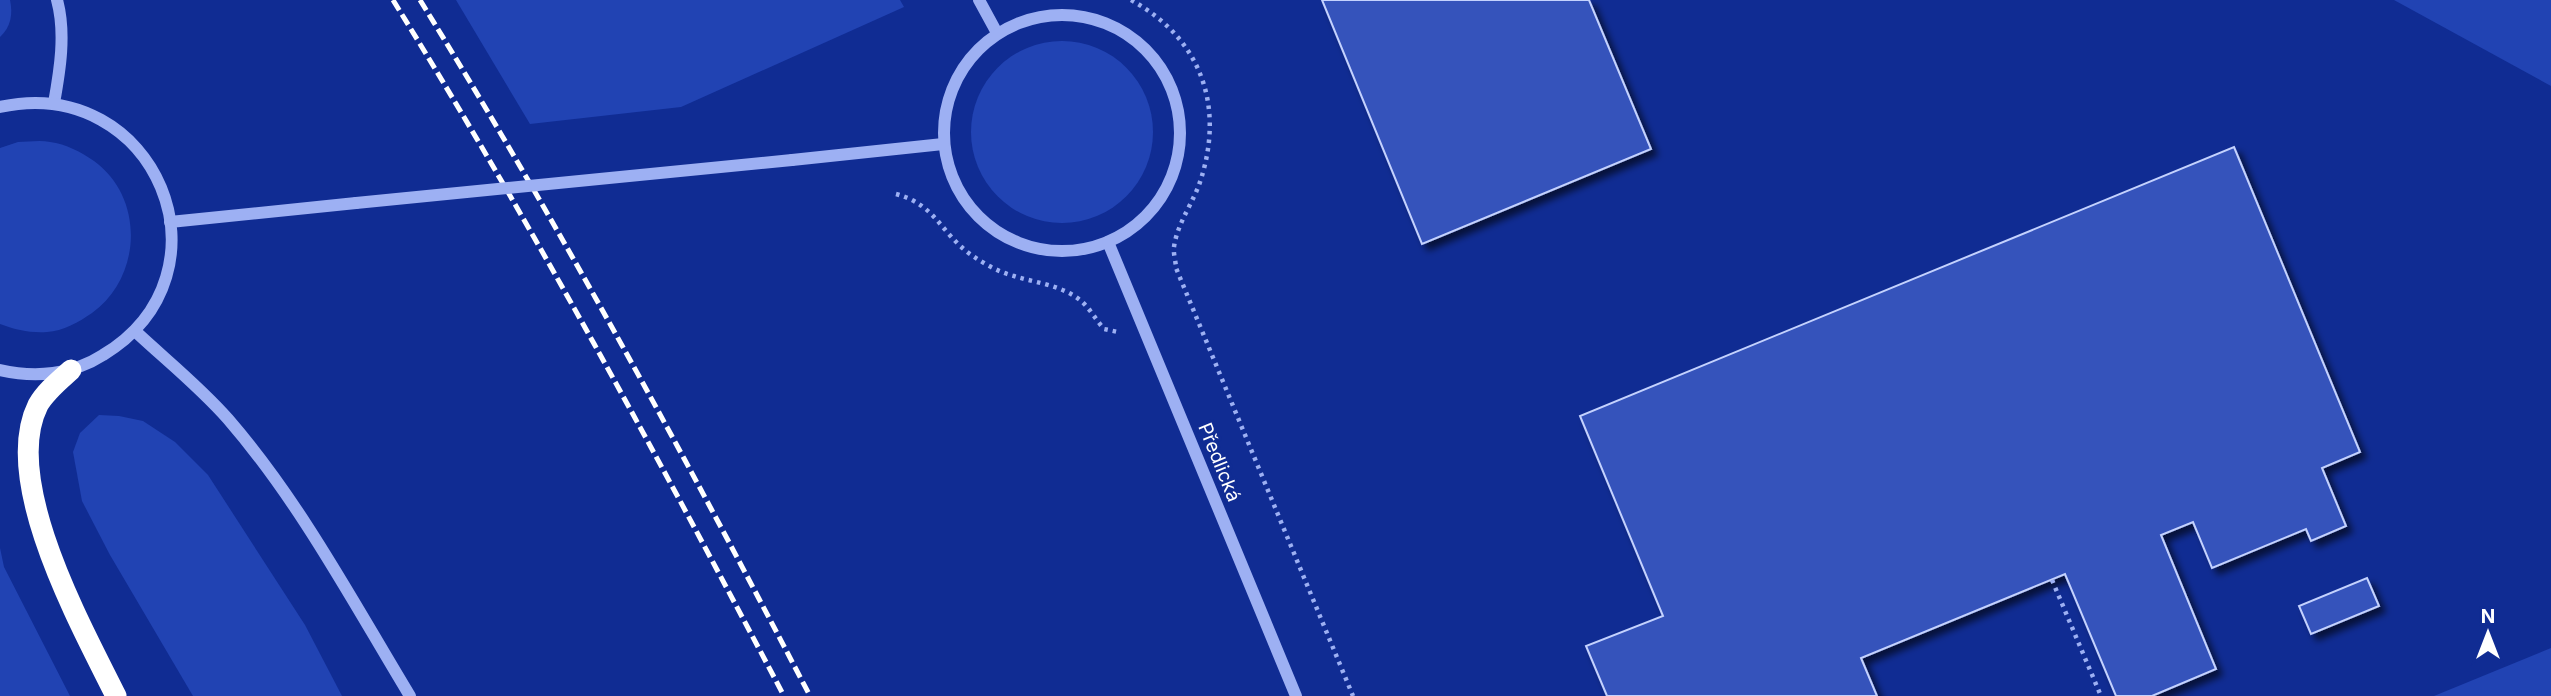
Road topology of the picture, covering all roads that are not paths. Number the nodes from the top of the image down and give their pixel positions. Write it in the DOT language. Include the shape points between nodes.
graph roads {
  1 [pos="57,0"];
  2 [pos="979,0"];
  3 [pos="997,33"];
  4 [pos="54,103"];
  5 [pos="0,107"];
  6 [pos="943,144"];
  7 [pos="170,222"];
  8 [pos="1108,242"];
  9 [pos="135,331"];
  10 [pos="0,370"];
  11 [pos="71,370"];
  12 [pos="116,696"];
  13 [pos="410,696"];
  14 [pos="1296,696"];
  1 -- 4 [label="street" via="61,38"];
  2 -- 3 [label="street"];
  3 -- 6 [label="street" via="966,63 955,82 947,101"];
  3 -- 8 [label="street" via="1046,15 1098,20 1122,30 1160,66 1180,114 1176,166 1151,212"];
  4 -- 5 [label="street"];
  4 -- 7 [label="street" via="109,124 132,143 160,184"];
  6 -- 7 [label="street, bridge"];
  6 -- 8 [label="street" via="948,169 972,211 1012,241 1060,252"];
  7 -- 9 [label="street" via="172,245 161,291"];
  8 -- 14 [label="street, Předlická"];
  9 -- 11 [label="street" via="95,361"];
  9 -- 13 [label="street" via="228,420 273,477"];
  10 -- 11 [label="street" via="18,374"];
  11 -- 12 [label="highway" via="44,398 32,424 28,443 33,498 55,571"];
}
